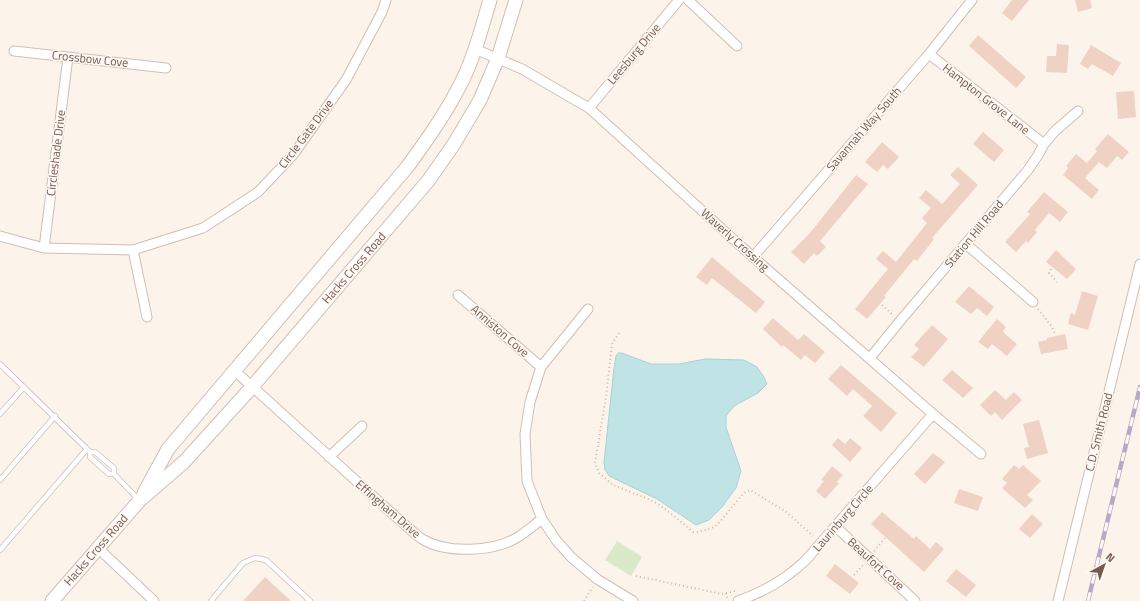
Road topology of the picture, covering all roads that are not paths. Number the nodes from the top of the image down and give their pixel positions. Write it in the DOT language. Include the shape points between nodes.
graph roads {
  1 [pos="386,0"];
  2 [pos="490,0"];
  3 [pos="516,0"];
  4 [pos="679,0"];
  5 [pos="688,0"];
  6 [pos="972,0"];
  7 [pos="737,46"];
  8 [pos="475,49"];
  9 [pos="14,50"];
  10 [pos="928,54"];
  11 [pos="68,57"];
  12 [pos="498,58"];
  13 [pos="166,68"];
  14 [pos="589,108"];
  15 [pos="1078,111"];
  16 [pos="1044,144"];
  17 [pos="0,236"];
  18 [pos="966,244"];
  19 [pos="44,248"];
  20 [pos="133,250"];
  21 [pos="753,257"];
  22 [pos="1140,264"];
  23 [pos="458,295"];
  24 [pos="1033,302"];
  25 [pos="588,309"];
  26 [pos="147,317"];
  27 [pos="870,358"];
  28 [pos="0,364"];
  29 [pos="541,367"];
  30 [pos="234,370"];
  31 [pos="24,387"];
  32 [pos="252,387"];
  33 [pos="0,414"];
  34 [pos="933,414"];
  35 [pos="55,416"];
  36 [pos="362,426"];
  37 [pos="89,450"];
  38 [pos="981,454"];
  39 [pos="329,457"];
  40 [pos="0,480"];
  41 [pos="140,500"];
  42 [pos="542,518"];
  43 [pos="836,527"];
  44 [pos="98,548"];
  45 [pos="0,550"];
  46 [pos="149,599"];
  47 [pos="52,601"];
  48 [pos="211,601"];
  49 [pos="310,601"];
  50 [pos="633,601"];
  51 [pos="738,601"];
  52 [pos="915,601"];
  53 [pos="1058,601"];
  1 -- 20 [label="street, Circle Gate Drive" via="346,80 293,155 258,192 203,228"];
  2 -- 8 [label="main road, Hacks Cross Road"];
  3 -- 12 [label="main road, Hacks Cross Road"];
  4 -- 14 [label="street, Leesburg Drive"];
  5 -- 7 [label="street"];
  6 -- 10 [label="street, Savannah Way South"];
  8 -- 12 [label="street, Waverly Crossing"];
  8 -- 30 [label="main road, Hacks Cross Road" via="458,88 408,166"];
  9 -- 11 [label="street, Crossbow Cove"];
  10 -- 16 [label="street, Hampton Grove Lane"];
  10 -- 21 [label="street, Savannah Way South"];
  11 -- 13 [label="street, Crossbow Cove"];
  11 -- 19 [label="street, Circleshade Drive"];
  12 -- 14 [label="street, Waverly Crossing"];
  12 -- 32 [label="main road, Hacks Cross Road" via="480,100 428,181"];
  14 -- 21 [label="street, Waverly Crossing"];
  15 -- 16 [label="street, Station Hill Road"];
  16 -- 18 [label="street, Station Hill Road" via="1028,170"];
  17 -- 19 [label="street, Circle Gate Drive"];
  18 -- 24 [label="street"];
  18 -- 27 [label="street, Station Hill Road"];
  19 -- 20 [label="street, Circle Gate Drive"];
  20 -- 26 [label="street"];
  21 -- 27 [label="street, Waverly Crossing"];
  22 -- 53 [label="street, C.D. Smith Road"];
  23 -- 29 [label="street, Anniston Cove"];
  25 -- 29 [label="street"];
  27 -- 34 [label="street, Waverly Crossing"];
  28 -- 31 [label="lane"];
  29 -- 42 [label="street" via="530,402 525,454 527,481"];
  30 -- 32 [label="street, Effingham Drive"];
  30 -- 41 [label="main road, Hacks Cross Road" via="168,449"];
  31 -- 33 [label="lane"];
  31 -- 35 [label="lane"];
  32 -- 39 [label="street, Effingham Drive"];
  32 -- 41 [label="main road, Hacks Cross Road" via="184,462"];
  34 -- 38 [label="street, Waverly Crossing"];
  34 -- 43 [label="street, Laurinburg Circle"];
  35 -- 37 [label="lane"];
  35 -- 40 [label="lane"];
  36 -- 39 [label="street"];
  37 -- 41 [label="lane" via="90,457 109,474 114,474"];
  37 -- 45 [label="lane"];
  39 -- 42 [label="street, Effingham Drive" via="423,539 445,547 494,547 517,538"];
  41 -- 44 [label="main road, Hacks Cross Road"];
  42 -- 50 [label="street" via="571,558 597,579"];
  43 -- 51 [label="street, Laurinburg Circle" via="788,575 761,592"];
  43 -- 52 [label="street, Beaufort Cove"];
  44 -- 46 [label="street"];
  44 -- 47 [label="main road, Hacks Cross Road"];
  48 -- 49 [label="lane" via="243,563 255,558 266,560"];
}
